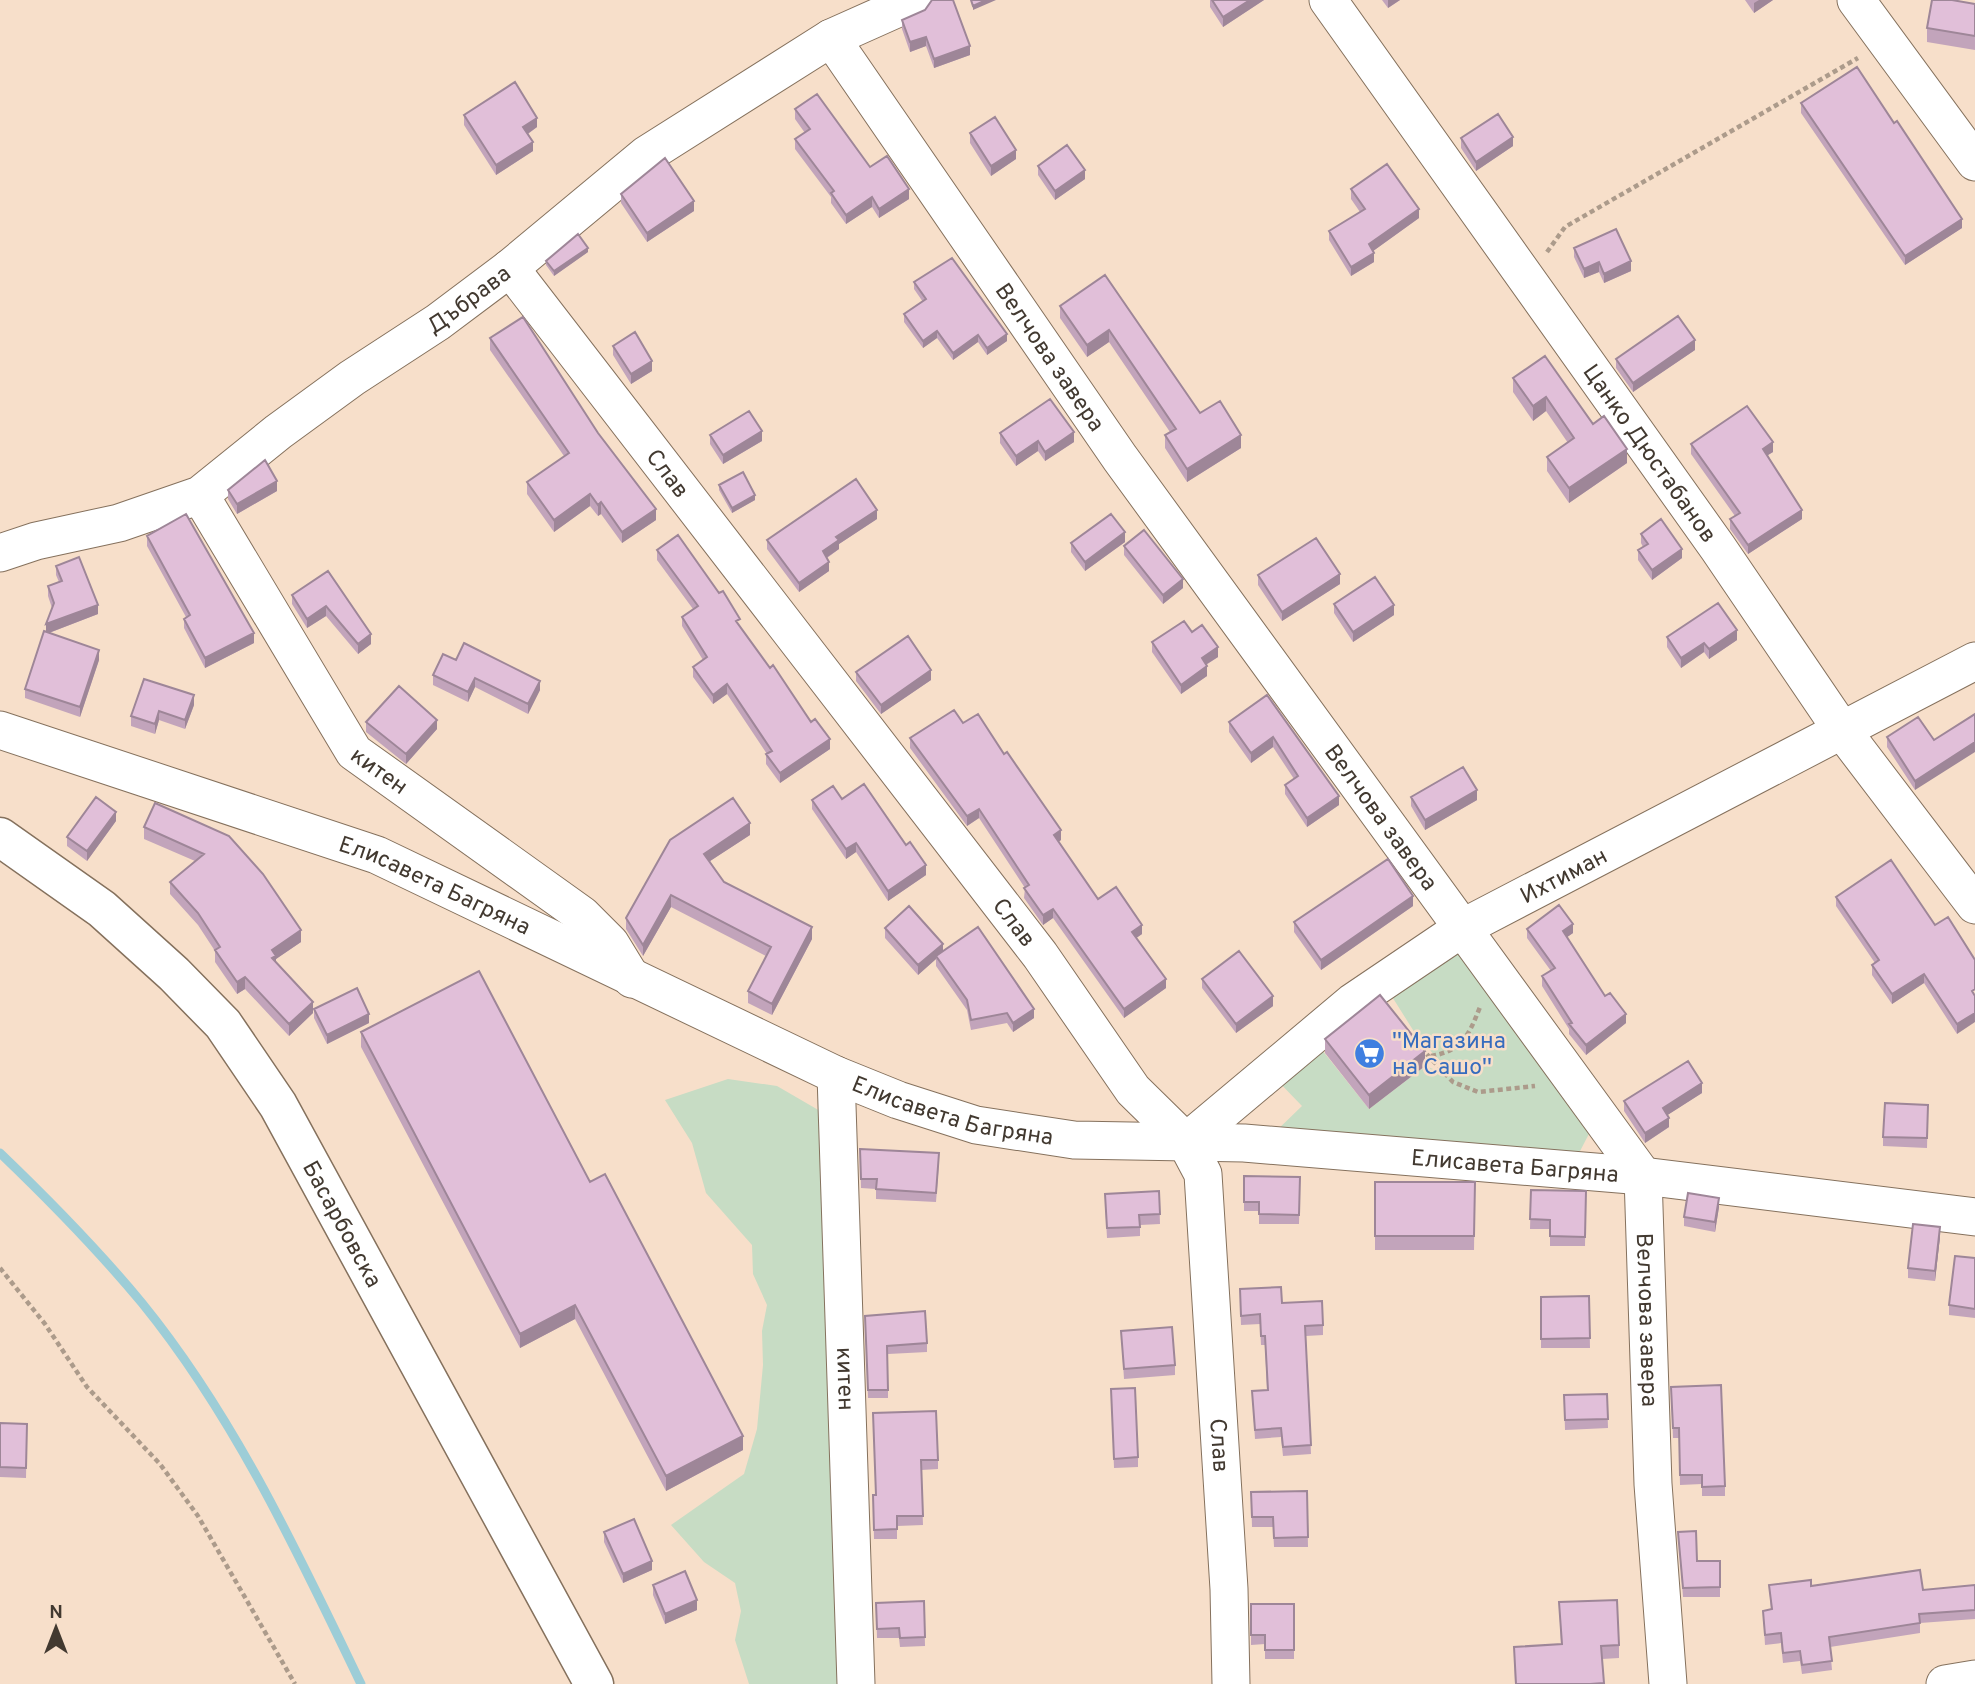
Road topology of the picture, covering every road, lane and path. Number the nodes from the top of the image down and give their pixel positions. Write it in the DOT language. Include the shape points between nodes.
graph roads {
  1 [pos="916,0"];
  2 [pos="1328,0"];
  3 [pos="1856,0"];
  4 [pos="831,38"];
  5 [pos="1886,41"];
  6 [pos="1975,162"];
  7 [pos="510,268"];
  8 [pos="1528,278"];
  9 [pos="200,495"];
  10 [pos="0,553"];
  11 [pos="1975,662"];
  12 [pos="1841,729"];
  13 [pos="0,730"];
  14 [pos="0,837"];
  15 [pos="1975,905"];
  16 [pos="1474,941"];
  17 [pos="633,980"];
  18 [pos="1412,1038"];
  19 [pos="1430,1056"];
  20 [pos="835,1075"];
  21 [pos="1541,1086"];
  22 [pos="1186,1142"];
  23 [pos="1643,1176"];
  24 [pos="1975,1217"];
  25 [pos="0,1268"];
  26 [pos="1975,1679"];
  27 [pos="295,1684"];
  28 [pos="594,1684"];
  29 [pos="856,1684"];
  30 [pos="1231,1684"];
  31 [pos="1668,1684"];
  32 [pos="1945,1684"];
  1 -- 4 [label="street, Дъбрава"];
  2 -- 8 [label="street, Цанко Дюстабанов"];
  3 -- 5 [label="street"];
  4 -- 7 [label="street, Дъбрава" via="646,155"];
  4 -- 16 [label="street, Велчова завера" via="1120,458"];
  5 -- 6 [label="street"];
  5 -- 8 [label="path" via="1565,227"];
  7 -- 9 [label="street, Дъбрава" via="278,432"];
  7 -- 22 [label="street, Слав" via="1040,955 1133,1090"];
  8 -- 12 [label="street, Цанко Дюстабанов"];
  9 -- 10 [label="street, Дъбрава" via="119,523"];
  9 -- 17 [label="street, китен" via="354,751 590,921"];
  11 -- 12 [label="street, Ихтиман"];
  12 -- 15 [label="street, Цанко Дюстабанов"];
  12 -- 16 [label="street, Ихтиман"];
  13 -- 17 [label="street, Елисавета Багряна" via="377,855"];
  14 -- 28 [label="street, Басарбовска" via="102,909 223,1024 284,1116"];
  16 -- 19 [label="path" via="1484,991 1480,1008 1458,1047"];
  16 -- 22 [label="street, Ихтиман" via="1353,1002"];
  16 -- 23 [label="street, Велчова завера"];
  17 -- 20 [label="street, Елисавета Багряна"];
  18 -- 19 [label="path"];
  19 -- 21 [label="path" via="1453,1082 1478,1092"];
  20 -- 22 [label="street, Елисавета Багряна" via="976,1125 1074,1140"];
  20 -- 29 [label="street, китен"];
  22 -- 23 [label="street, Елисавета Багряна"];
  22 -- 30 [label="street, Слав" via="1203,1174 1230,1589"];
  23 -- 24 [label="street, Елисавета Багряна"];
  23 -- 31 [label="street, Велчова завера" via="1653,1484"];
  25 -- 27 [label="path" via="87,1387 160,1464 198,1516"];
  26 -- 32 [label="street"];
}
